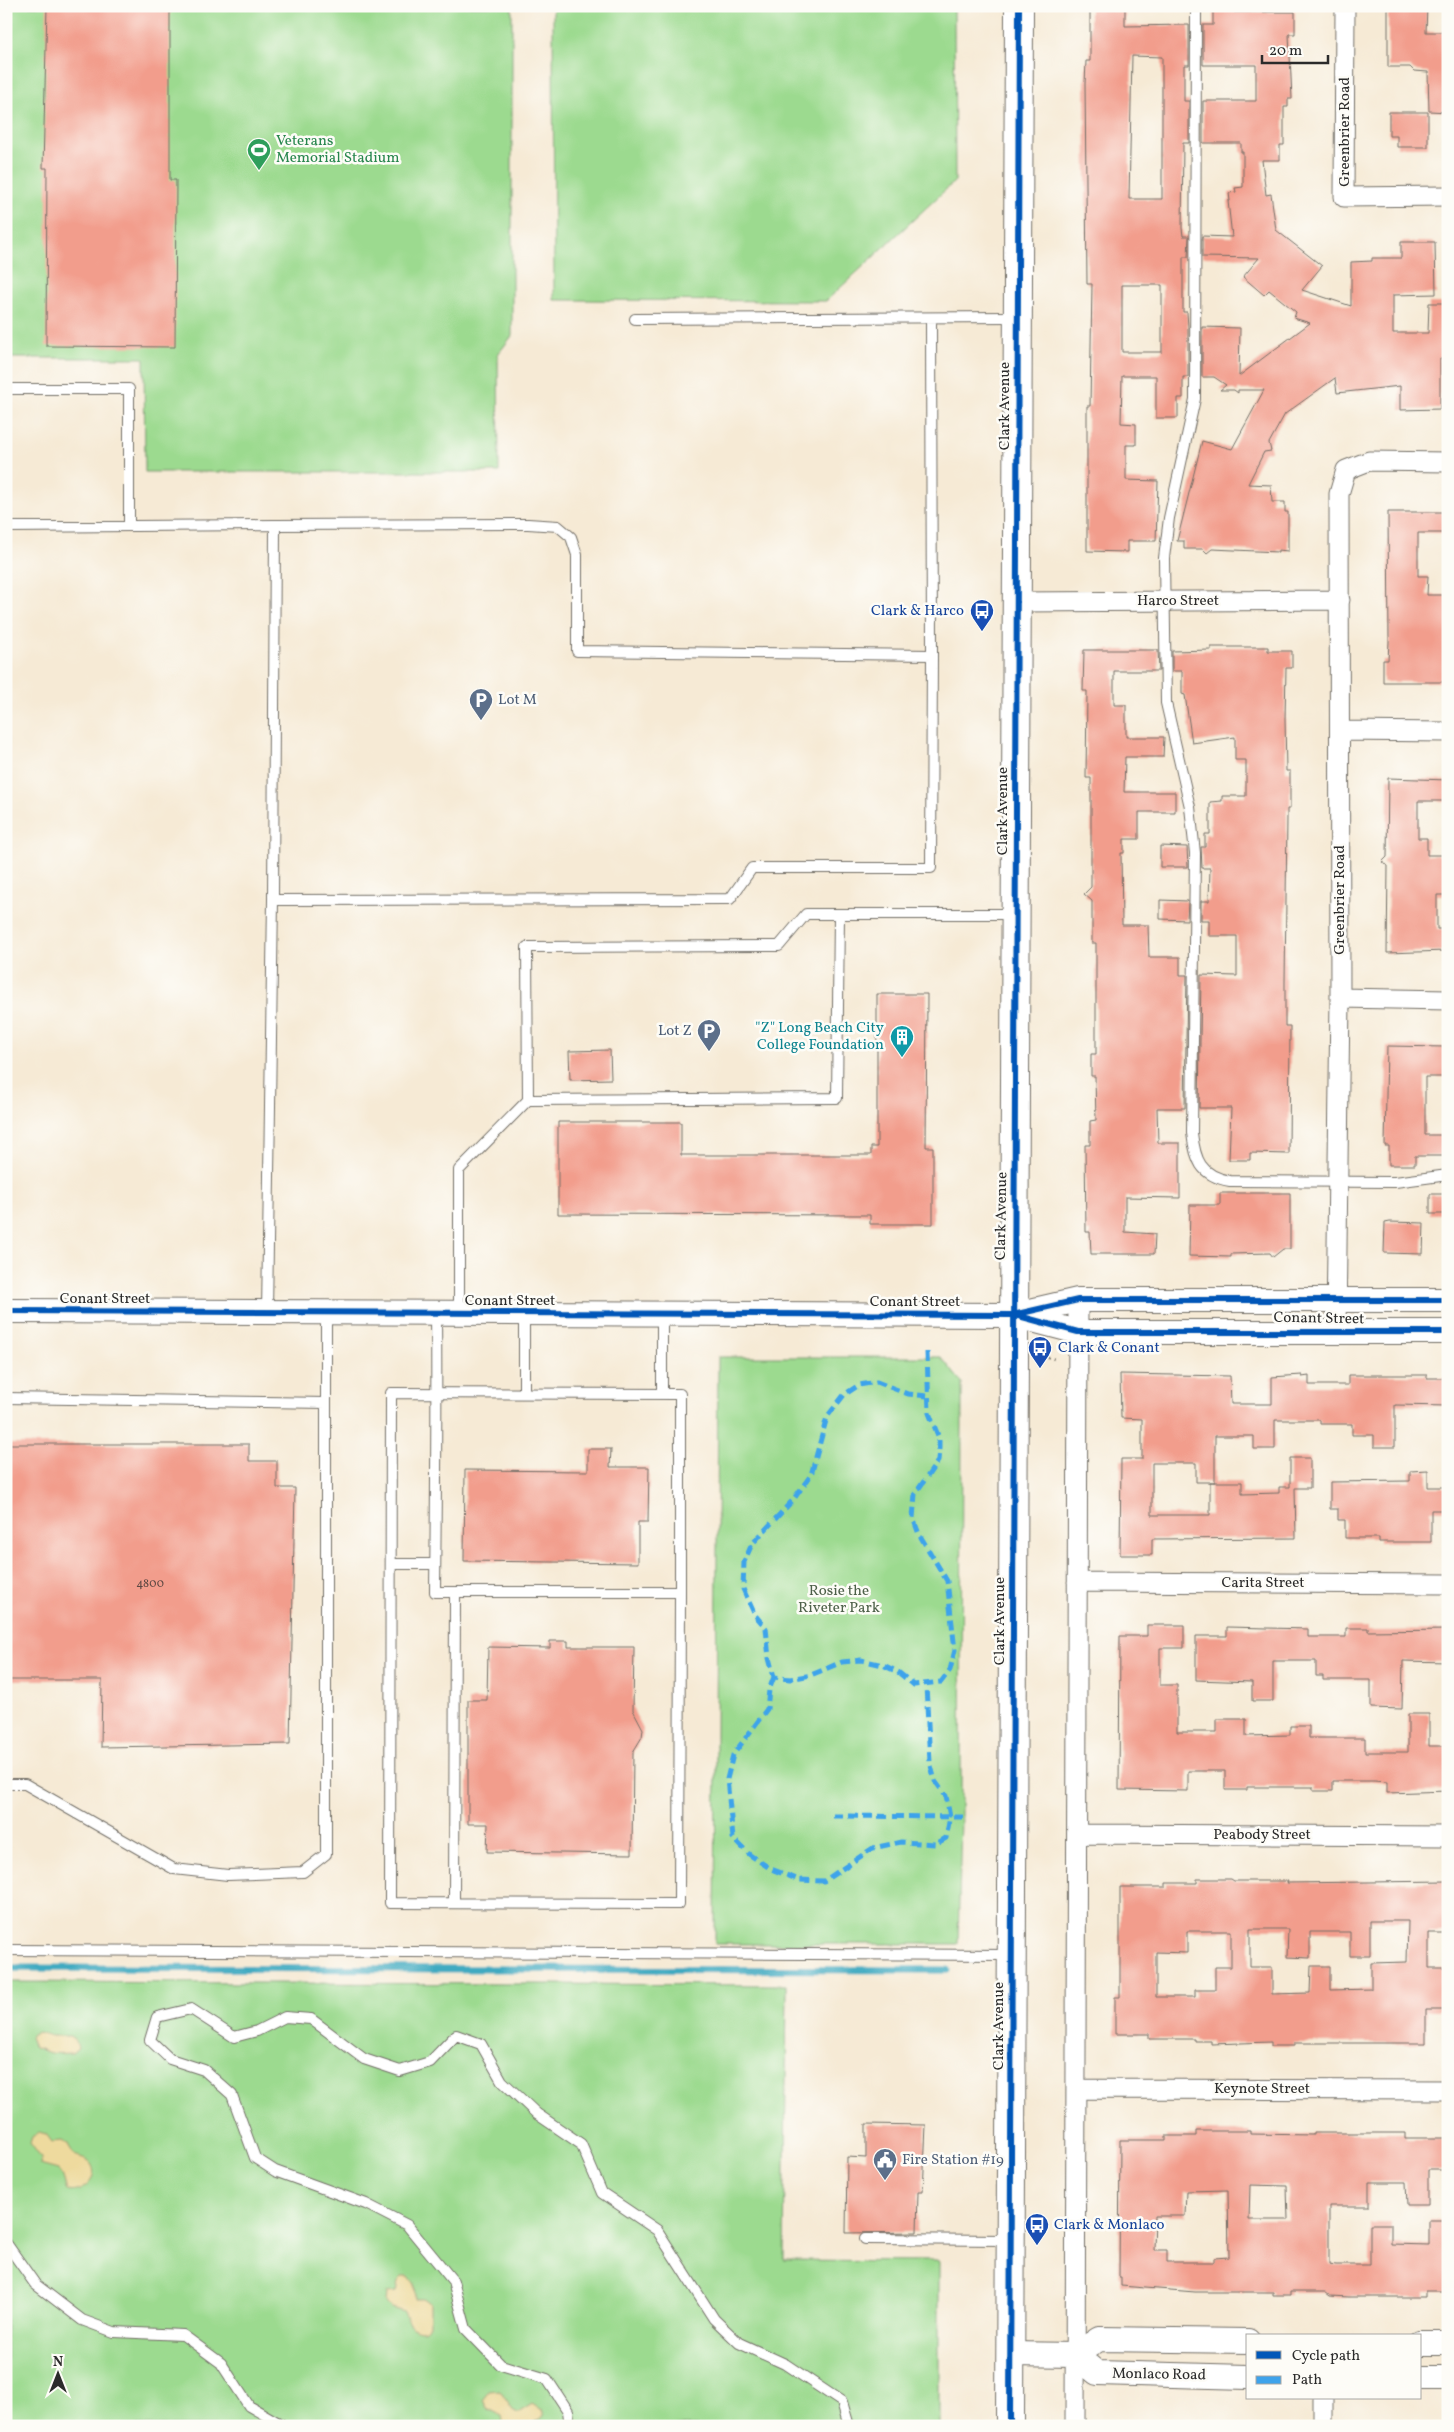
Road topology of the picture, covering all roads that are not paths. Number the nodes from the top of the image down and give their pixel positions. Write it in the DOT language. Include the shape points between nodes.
graph roads {
  1 [pos="1019,6"];
  2 [pos="1196,6"];
  3 [pos="1345,6"];
  4 [pos="1448,196"];
  5 [pos="1018,317"];
  6 [pos="634,318"];
  7 [pos="932,318"];
  8 [pos="6,389"];
  9 [pos="1448,462"];
  10 [pos="129,526"];
  11 [pos="275,526"];
  12 [pos="6,527"];
  13 [pos="1340,600"];
  14 [pos="1165,601"];
  15 [pos="1017,602"];
  16 [pos="932,655"];
  17 [pos="1340,730"];
  18 [pos="1448,732"];
  19 [pos="273,900"];
  20 [pos="839,914"];
  21 [pos="1016,914"];
  22 [pos="1340,998"];
  23 [pos="1448,1000"];
  24 [pos="528,1100"];
  25 [pos="1448,1175"];
  26 [pos="1337,1182"];
  27 [pos="1078,1300"];
  28 [pos="1337,1300"];
  29 [pos="1448,1300"];
  30 [pos="6,1311"];
  31 [pos="326,1312"];
  32 [pos="267,1313"];
  33 [pos="447,1313"];
  34 [pos="524,1313"];
  35 [pos="662,1314"];
  36 [pos="1013,1315"];
  37 [pos="1336,1331"];
  38 [pos="1078,1332"];
  39 [pos="1448,1332"];
  40 [pos="436,1394"];
  41 [pos="524,1394"];
  42 [pos="662,1394"];
  43 [pos="6,1398"];
  44 [pos="326,1403"];
  45 [pos="391,1564"];
  46 [pos="435,1564"];
  47 [pos="1078,1582"];
  48 [pos="1448,1584"];
  49 [pos="455,1592"];
  50 [pos="680,1592"];
  51 [pos="6,1784"];
  52 [pos="1076,1834"];
  53 [pos="1448,1836"];
  54 [pos="454,1903"];
  55 [pos="6,1950"];
  56 [pos="1012,1955"];
  57 [pos="1076,2089"];
  58 [pos="1448,2090"];
  59 [pos="865,2239"];
  60 [pos="1010,2240"];
  61 [pos="6,2243"];
  62 [pos="1246,2341"];
  63 [pos="1422,2343"];
  64 [pos="1448,2343"];
  65 [pos="1010,2354"];
  66 [pos="1075,2355"];
  67 [pos="1246,2377"];
  68 [pos="1422,2378"];
  69 [pos="1448,2378"];
  70 [pos="1323,2400"];
  71 [pos="284,2426"];
  72 [pos="570,2426"];
  73 [pos="849,2426"];
  74 [pos="1010,2426"];
  75 [pos="1075,2426"];
  76 [pos="1323,2426"];
  1 -- 5 [label="main road, Clark Avenue"];
  2 -- 14 [label="lane" via="1195,399 1168,518 1164,558"];
  3 -- 4 [label="street, Greenbrier Road" via="1344,197"];
  5 -- 7 [label="lane"];
  5 -- 15 [label="main road, Clark Avenue"];
  6 -- 7 [label="lane"];
  7 -- 16 [label="lane"];
  8 -- 10 [label="lane" via="129,389"];
  9 -- 13 [label="street, Greenbrier Road" via="1369,461 1346,470 1339,494"];
  10 -- 11 [label="lane"];
  10 -- 12 [label="lane"];
  11 -- 16 [label="lane" via="558,526 571,537 577,555 577,652"];
  11 -- 19 [label="lane"];
  13 -- 14 [label="street, Harco Street"];
  13 -- 17 [label="street, Greenbrier Road"];
  14 -- 15 [label="street, Harco Street"];
  14 -- 26 [label="lane" via="1166,703 1190,807 1195,852 1192,1132 1195,1155 1203,1168 1218,1179"];
  15 -- 21 [label="main road, Clark Avenue"];
  16 -- 19 [label="lane" via="932,868 752,868 730,899"];
  17 -- 18 [label="street"];
  17 -- 22 [label="street, Greenbrier Road"];
  19 -- 32 [label="lane"];
  20 -- 21 [label="lane"];
  20 -- 24 [label="lane" via="806,914 779,946 527,947"];
  20 -- 24 [label="lane" via="837,1098"];
  21 -- 36 [label="main road, Clark Avenue"];
  22 -- 23 [label="street"];
  22 -- 26 [label="street, Greenbrier Road"];
  24 -- 33 [label="lane" via="459,1170"];
  25 -- 26 [label="lane" via="1395,1182"];
  26 -- 28 [label="street, Greenbrier Road"];
  27 -- 28 [label="street, Conant Street"];
  27 -- 36 [label="street, Conant Street"];
  27 -- 38 [label="street"];
  28 -- 29 [label="street, Conant Street"];
  28 -- 37 [label="street, Greenbrier Road"];
  30 -- 32 [label="street, Conant Street"];
  31 -- 32 [label="street, Conant Street"];
  31 -- 33 [label="street, Conant Street"];
  31 -- 44 [label="lane"];
  33 -- 34 [label="street, Conant Street"];
  33 -- 40 [label="lane"];
  34 -- 35 [label="street, Conant Street"];
  34 -- 41 [label="lane"];
  35 -- 36 [label="street, Conant Street"];
  35 -- 42 [label="lane"];
  36 -- 38 [label="street, Conant Street"];
  36 -- 56 [label="main road, Clark Avenue"];
  37 -- 38 [label="street, Conant Street"];
  37 -- 39 [label="street, Conant Street"];
  38 -- 47 [label="street"];
  40 -- 41 [label="lane"];
  40 -- 45 [label="lane" via="391,1394"];
  40 -- 46 [label="lane"];
  41 -- 42 [label="lane"];
  42 -- 50 [label="lane" via="680,1394"];
  43 -- 44 [label="lane"];
  44 -- 51 [label="lane" via="326,1854 303,1872 228,1875 174,1869 25,1784"];
  45 -- 46 [label="lane"];
  45 -- 54 [label="lane" via="390,1903"];
  46 -- 49 [label="lane" via="435,1592"];
  47 -- 48 [label="street, Carita Street"];
  47 -- 52 [label="street"];
  49 -- 50 [label="lane"];
  49 -- 54 [label="lane"];
  50 -- 54 [label="lane" via="679,1904"];
  52 -- 53 [label="street, Peabody Street"];
  52 -- 57 [label="street"];
  55 -- 56 [label="lane"];
  56 -- 60 [label="main road, Clark Avenue"];
  57 -- 58 [label="street, Keynote Street"];
  57 -- 66 [label="street"];
  59 -- 60 [label="lane"];
  60 -- 65 [label="main road, Clark Avenue"];
  61 -- 71 [label="lane" via="35,2284 82,2320 114,2332 183,2335 221,2363 249,2406"];
  62 -- 66 [label="street" via="1099,2339"];
  63 -- 64 [label="street"];
  65 -- 66 [label="street"];
  65 -- 74 [label="main road, Clark Avenue"];
  66 -- 67 [label="street, Monlaco Road" via="1097,2373"];
  66 -- 75 [label="street"];
  68 -- 69 [label="street"];
  70 -- 76 [label="street"];
  72 -- 73 [label="lane" via="568,2411 546,2379 500,2365 466,2329 453,2281 407,2226 366,2204 275,2171 255,2158 232,2095 204,2070 170,2059 150,2040 157,2018 191,2009 234,2037 285,2018 311,2019 364,2059 400,2072 430,2062 456,2036 481,2044 502,2081 537,2114 581,2144 602,2193 657,2230 714,2319 739,2343 785,2364 842,2402"];
}
